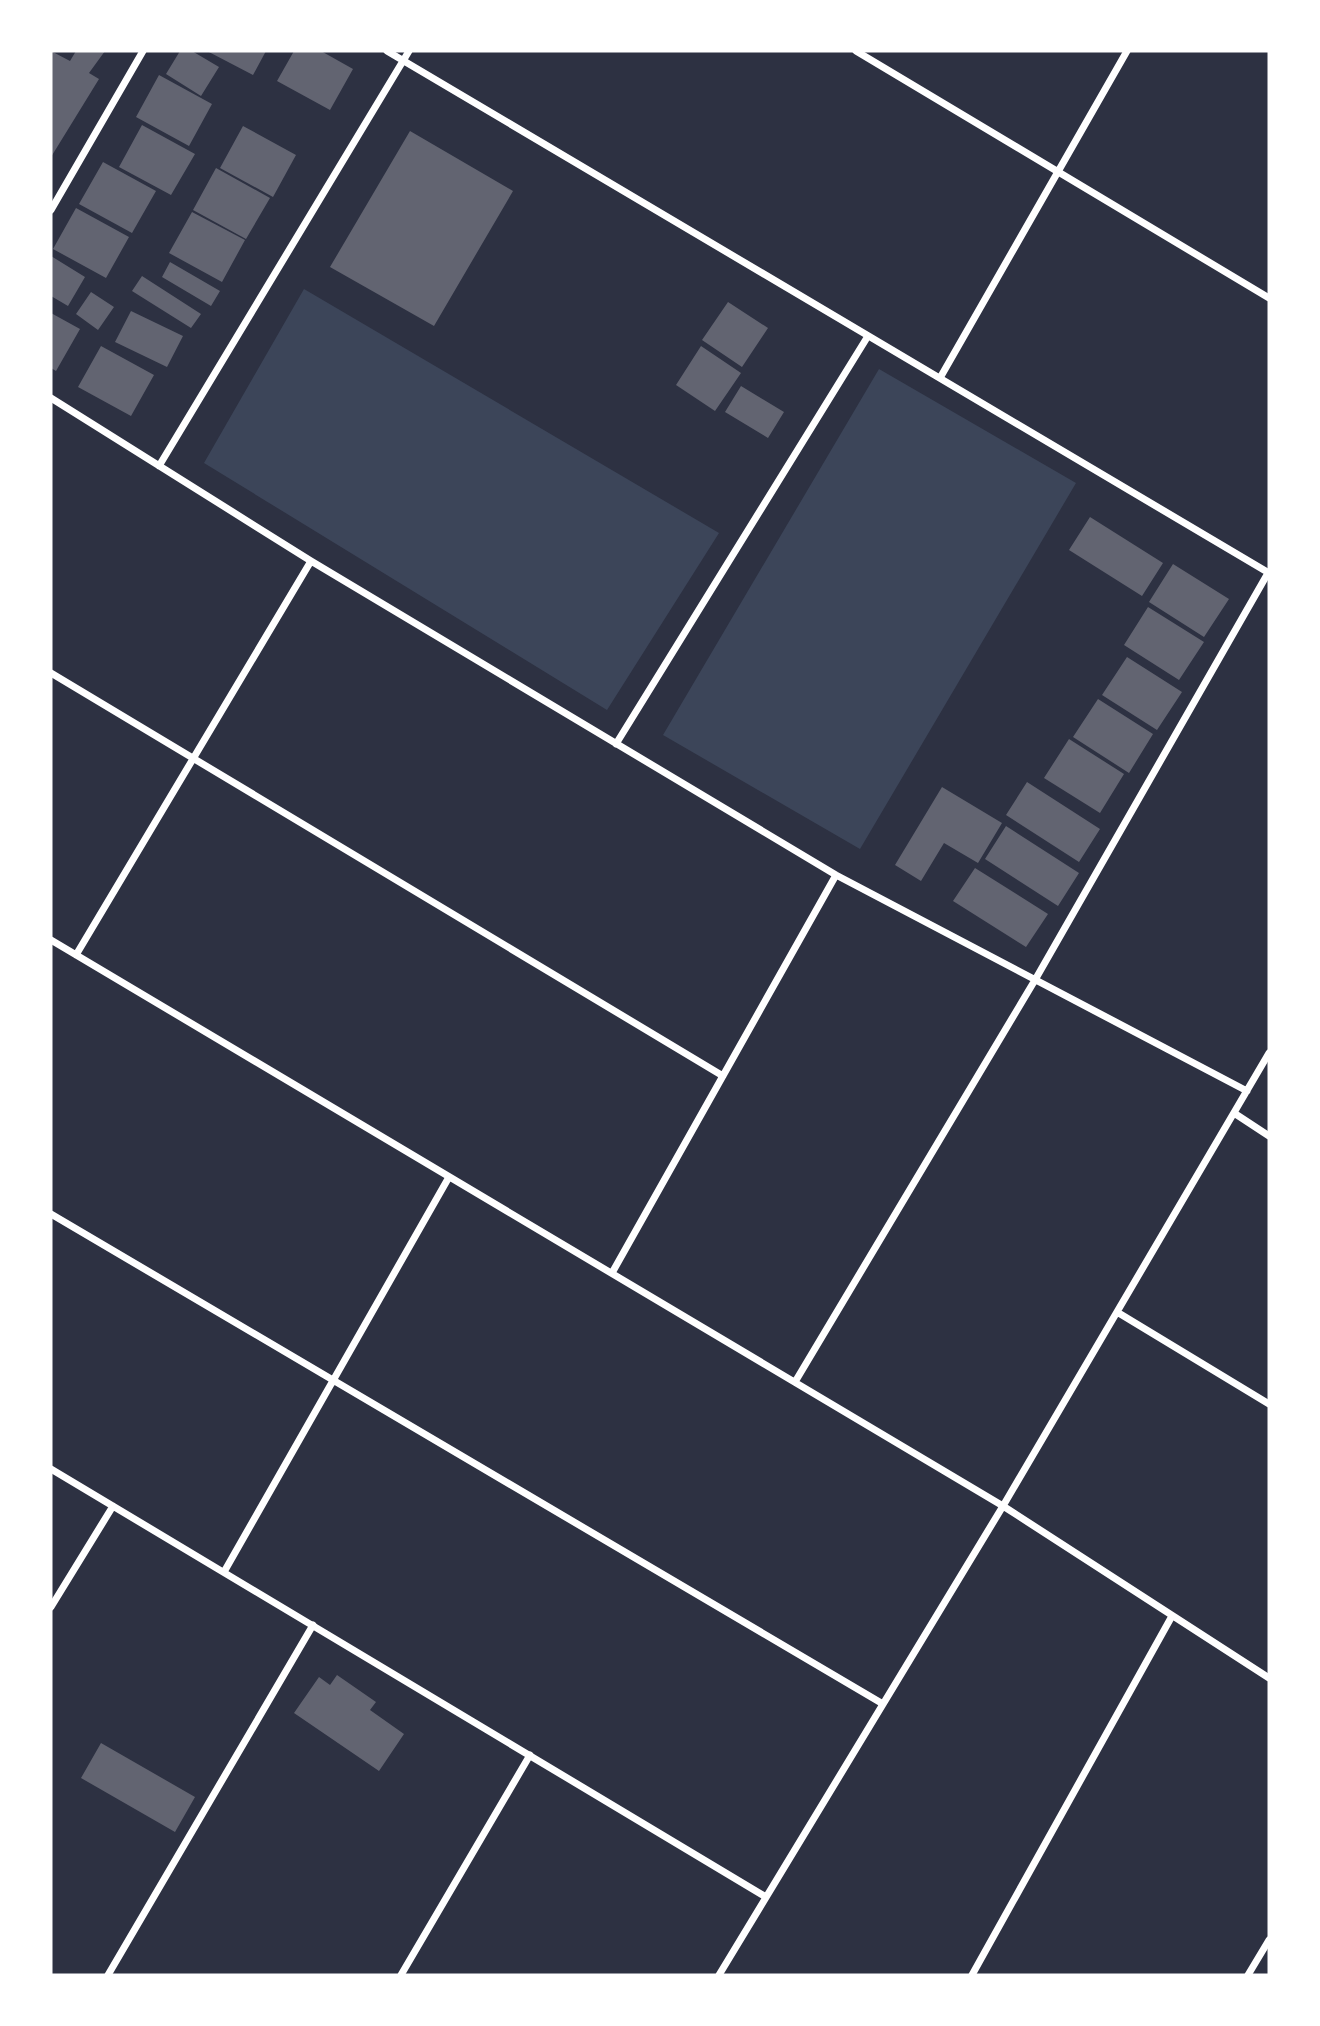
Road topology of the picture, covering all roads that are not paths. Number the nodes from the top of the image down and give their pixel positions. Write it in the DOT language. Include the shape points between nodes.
graph roads {
  1 [pos="144,51"];
  2 [pos="387,51"];
  3 [pos="409,51"];
  4 [pos="856,51"];
  5 [pos="1126,51"];
  6 [pos="403,61"];
  7 [pos="1058,172"];
  8 [pos="51,209"];
  9 [pos="1269,298"];
  10 [pos="868,336"];
  11 [pos="940,378"];
  12 [pos="51,398"];
  13 [pos="159,466"];
  14 [pos="311,561"];
  15 [pos="1269,573"];
  16 [pos="51,673"];
  17 [pos="617,744"];
  18 [pos="193,758"];
  19 [pos="836,874"];
  20 [pos="51,940"];
  21 [pos="76,955"];
  22 [pos="1035,980"];
  23 [pos="1269,1053"];
  24 [pos="723,1076"];
  25 [pos="1247,1091"];
  26 [pos="1234,1113"];
  27 [pos="1269,1136"];
  28 [pos="449,1177"];
  29 [pos="51,1214"];
  30 [pos="612,1273"];
  31 [pos="1118,1312"];
  32 [pos="333,1380"];
  33 [pos="795,1382"];
  34 [pos="1269,1404"];
  35 [pos="51,1469"];
  36 [pos="113,1506"];
  37 [pos="1003,1506"];
  38 [pos="224,1572"];
  39 [pos="51,1607"];
  40 [pos="1172,1616"];
  41 [pos="313,1625"];
  42 [pos="1269,1678"];
  43 [pos="883,1704"];
  44 [pos="530,1755"];
  45 [pos="766,1897"];
  46 [pos="1269,1940"];
  47 [pos="108,1975"];
  48 [pos="401,1975"];
  49 [pos="719,1975"];
  50 [pos="972,1975"];
  51 [pos="1248,1975"];
  1 -- 8 [label="street"];
  2 -- 6 [label="street"];
  3 -- 6 [label="street"];
  4 -- 7 [label="street"];
  5 -- 7 [label="street"];
  6 -- 10 [label="street"];
  6 -- 13 [label="street"];
  7 -- 9 [label="street"];
  7 -- 11 [label="street"];
  10 -- 11 [label="street"];
  10 -- 17 [label="street"];
  11 -- 15 [label="street"];
  12 -- 13 [label="street"];
  13 -- 14 [label="street"];
  14 -- 17 [label="street"];
  14 -- 18 [label="street"];
  15 -- 22 [label="street"];
  16 -- 18 [label="street"];
  17 -- 19 [label="street"];
  18 -- 21 [label="street"];
  18 -- 24 [label="street"];
  19 -- 22 [label="street"];
  19 -- 24 [label="street"];
  20 -- 21 [label="street"];
  21 -- 28 [label="street"];
  22 -- 25 [label="street"];
  22 -- 33 [label="street"];
  23 -- 25 [label="street"];
  24 -- 30 [label="street"];
  25 -- 26 [label="street"];
  26 -- 27 [label="street"];
  26 -- 31 [label="street"];
  28 -- 30 [label="street"];
  28 -- 32 [label="street"];
  29 -- 32 [label="street"];
  30 -- 33 [label="street"];
  31 -- 34 [label="street"];
  31 -- 37 [label="street"];
  32 -- 38 [label="street"];
  32 -- 43 [label="street"];
  33 -- 37 [label="street"];
  35 -- 36 [label="street"];
  36 -- 38 [label="street"];
  36 -- 39 [label="street"];
  37 -- 40 [label="street"];
  37 -- 43 [label="street"];
  38 -- 41 [label="street"];
  40 -- 42 [label="street"];
  40 -- 50 [label="street"];
  41 -- 44 [label="street"];
  41 -- 47 [label="street"];
  43 -- 45 [label="street"];
  44 -- 45 [label="street"];
  44 -- 48 [label="street"];
  45 -- 49 [label="street"];
  46 -- 51 [label="street"];
}
